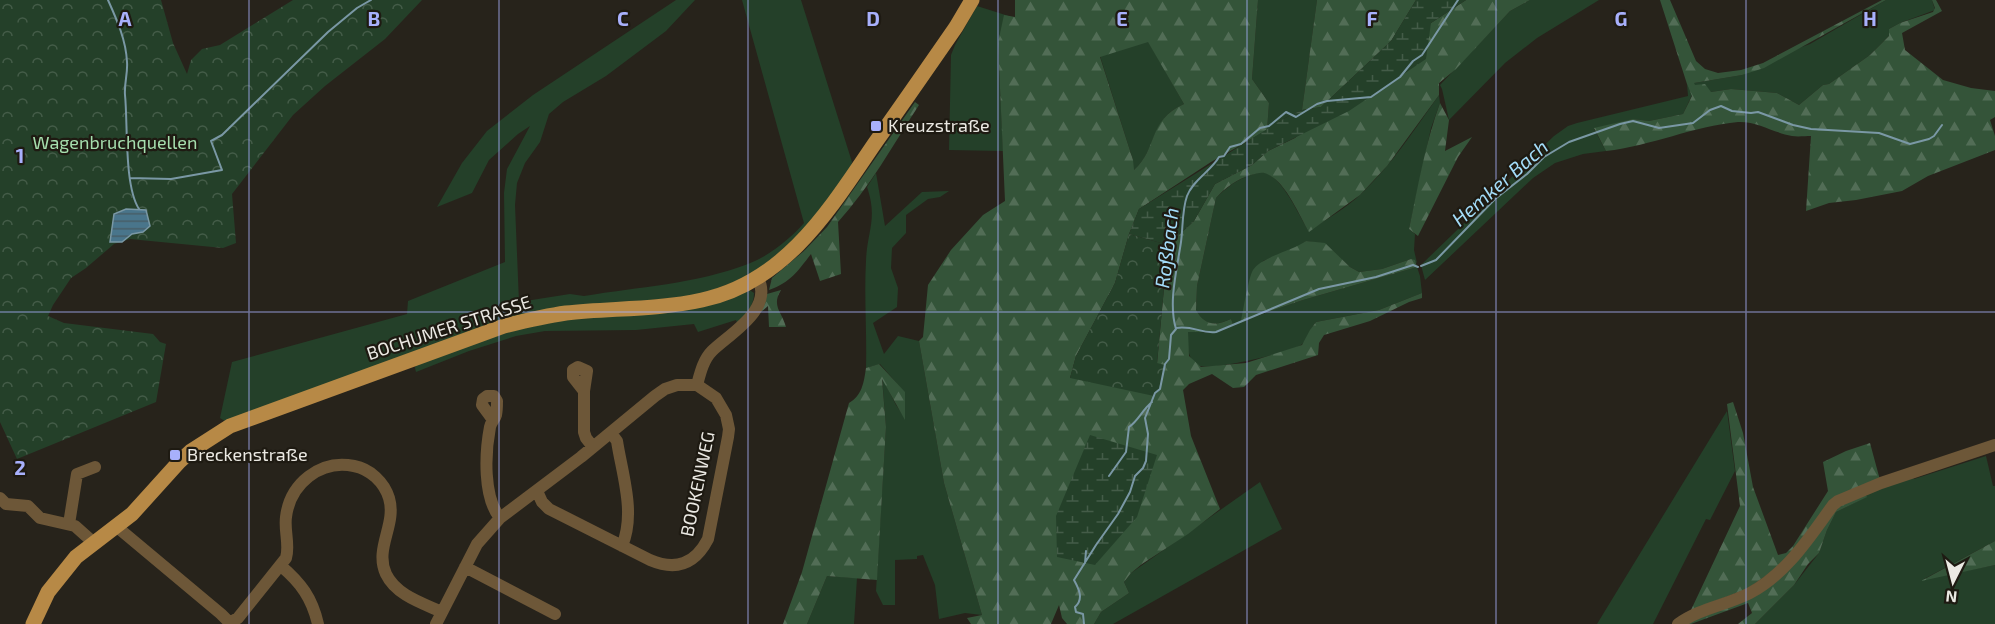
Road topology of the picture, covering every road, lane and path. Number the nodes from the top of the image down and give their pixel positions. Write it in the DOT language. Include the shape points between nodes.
graph roads {
  1 [pos="972,0"];
  2 [pos="758,278"];
  3 [pos="697,385"];
  4 [pos="584,390"];
  5 [pos="493,420"];
  6 [pos="611,433"];
  7 [pos="1995,445"];
  8 [pos="593,447"];
  9 [pos="95,466"];
  10 [pos="537,492"];
  11 [pos="0,498"];
  12 [pos="500,518"];
  13 [pos="69,524"];
  14 [pos="117,527"];
  15 [pos="94,543"];
  16 [pos="622,546"];
  17 [pos="281,566"];
  18 [pos="465,567"];
  19 [pos="555,614"];
  20 [pos="439,618"];
  21 [pos="33,624"];
  22 [pos="230,624"];
  23 [pos="318,624"];
  24 [pos="1678,624"];
  1 -- 2 [label="main road, BOCHUMER STRASSE" via="821,220 790,254"];
  2 -- 3 [label="street" via="761,284 757,307 741,327 712,351"];
  2 -- 14 [label="main road, BOCHUMER STRASSE" via="689,303 566,313 504,326 244,420 191,451"];
  3 -- 6 [label="street" via="665,389"];
  3 -- 16 [label="street, BOOKENWEG" via="720,403 729,429 708,539 694,558 678,565 657,563"];
  4 -- 8 [label="street" via="584,432"];
  5 -- 12 [label="street" via="487,448 489,496"];
  6 -- 8 [label="street"];
  6 -- 16 [label="street" via="617,441 628,512"];
  7 -- 24 [label="street" via="1838,501 1775,575 1750,593"];
  8 -- 10 [label="street"];
  9 -- 13 [label="street" via="77,474"];
  10 -- 12 [label="street"];
  10 -- 16 [label="street, BOOKENWEG" via="549,509"];
  11 -- 13 [label="street" via="6,504 28,506 40,518"];
  12 -- 18 [label="street" via="477,544"];
  13 -- 15 [label="street"];
  14 -- 15 [label="main road, BOCHUMER STRASSE"];
  14 -- 22 [label="street"];
  15 -- 21 [label="main road, BOCHUMER STRASSE" via="59,576"];
  17 -- 20 [label="street" via="288,551 286,516 295,490 309,475 326,467 356,466 372,473 389,498 390,520 382,545 387,576 395,587"];
  17 -- 22 [label="street"];
  17 -- 23 [label="street" via="307,593"];
  18 -- 19 [label="street"];
  18 -- 20 [label="street"];
}
